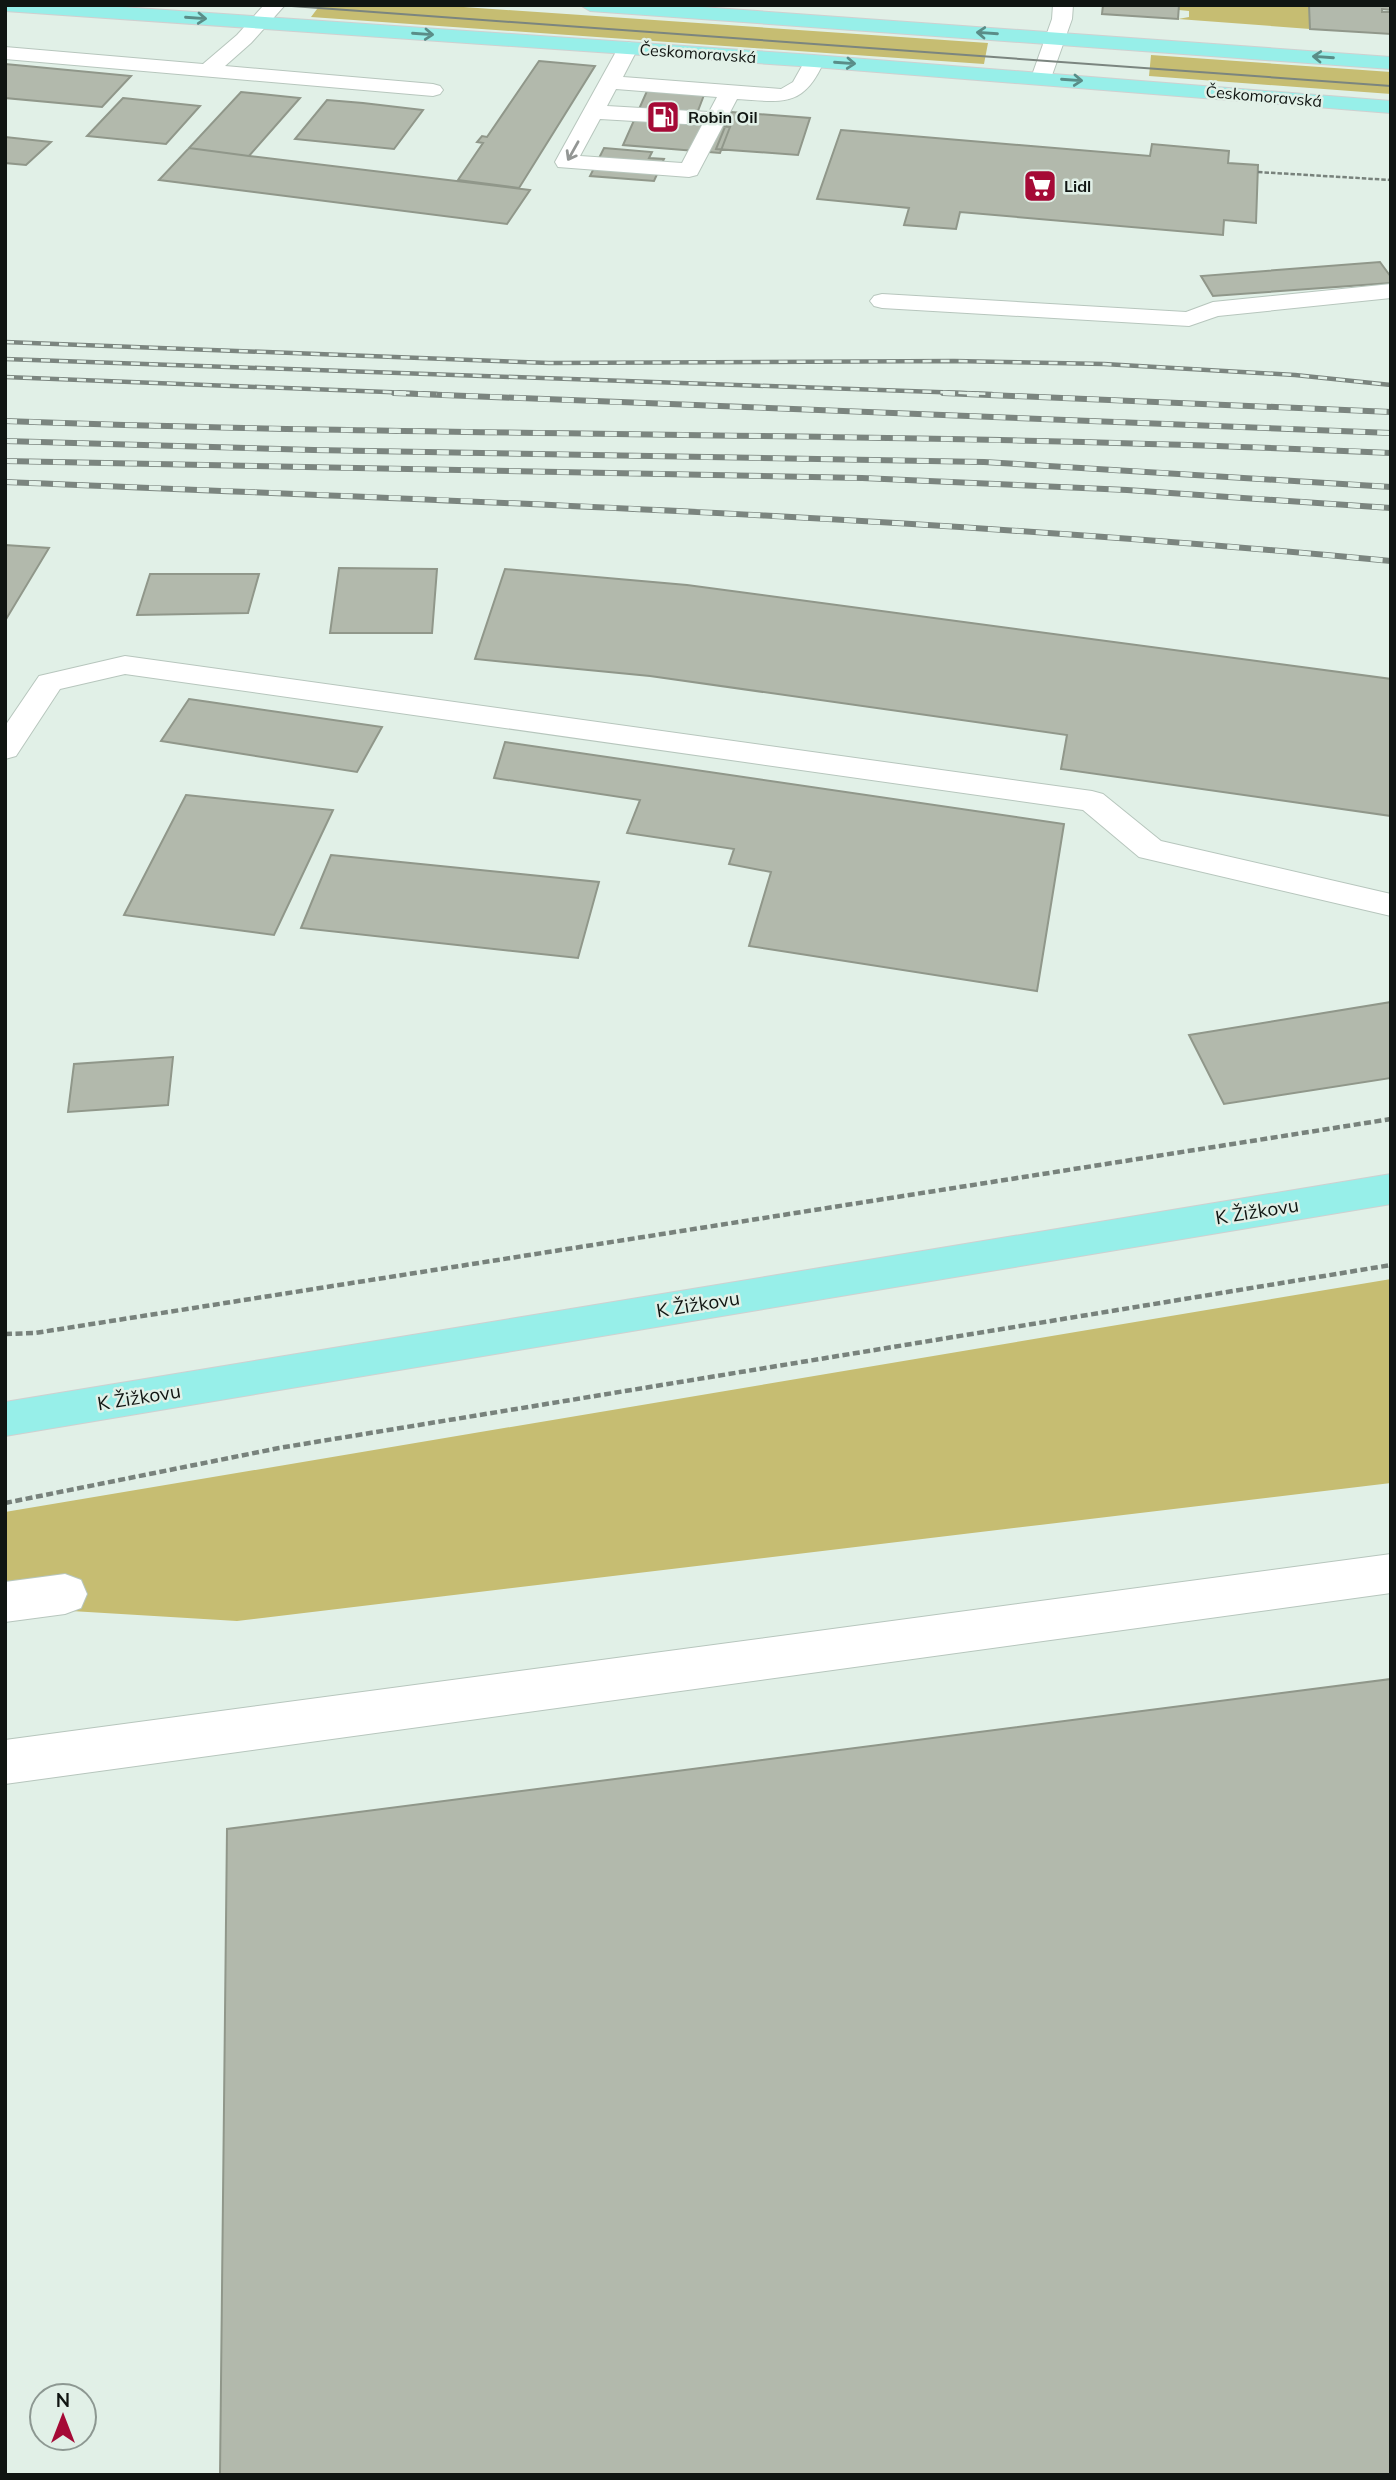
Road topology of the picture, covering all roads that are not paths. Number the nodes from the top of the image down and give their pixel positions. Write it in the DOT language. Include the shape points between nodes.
graph roads {
  1 [pos="5,5"];
  2 [pos="275,5"];
  3 [pos="590,5"];
  4 [pos="1063,5"];
  5 [pos="260,23"];
  6 [pos="1056,38"];
  7 [pos="628,48"];
  8 [pos="5,53"];
  9 [pos="814,61"];
  10 [pos="1391,63"];
  11 [pos="209,69"];
  12 [pos="1041,78"];
  13 [pos="610,82"];
  14 [pos="433,90"];
  15 [pos="730,92"];
  16 [pos="1391,107"];
  17 [pos="594,112"];
  18 [pos="715,119"];
  19 [pos="1391,291"];
  20 [pos="882,301"];
  21 [pos="5,749"];
  22 [pos="1391,905"];
  23 [pos="1391,1189"];
  24 [pos="5,1419"];
  25 [pos="1391,1573"];
  26 [pos="65,1594"];
  27 [pos="5,1602"];
  28 [pos="5,1762"];
  1 -- 5 [label="main road, Českomoravská, one-way"];
  2 -- 5 [label="street"];
  6 -- 3 [label="main road, one-way"];
  4 -- 6 [label="street"];
  5 -- 7 [label="main road, Českomoravská, one-way"];
  5 -- 11 [label="street"];
  10 -- 6 [label="main road, one-way"];
  6 -- 12 [label="street"];
  7 -- 9 [label="main road, Českomoravská"];
  7 -- 13 [label="street"];
  8 -- 11 [label="street"];
  9 -- 12 [label="main road, Českomoravská, one-way"];
  9 -- 15 [label="street" via="801,89 792,95"];
  11 -- 14 [label="street"];
  12 -- 16 [label="main road, Českomoravská, one-way"];
  13 -- 15 [label="street"];
  13 -- 17 [label="street"];
  15 -- 18 [label="street"];
  17 -- 18 [label="street"];
  17 -- 18 [label="street, one-way" via="566,162 689,170"];
  19 -- 20 [label="street" via="1213,309 1189,319"];
  21 -- 22 [label="street" via="50,682 125,665 1092,801 1150,849"];
  23 -- 24 [label="main road, K Žižkovu"];
  25 -- 28 [label="street"];
  26 -- 27 [label="street"];
}
